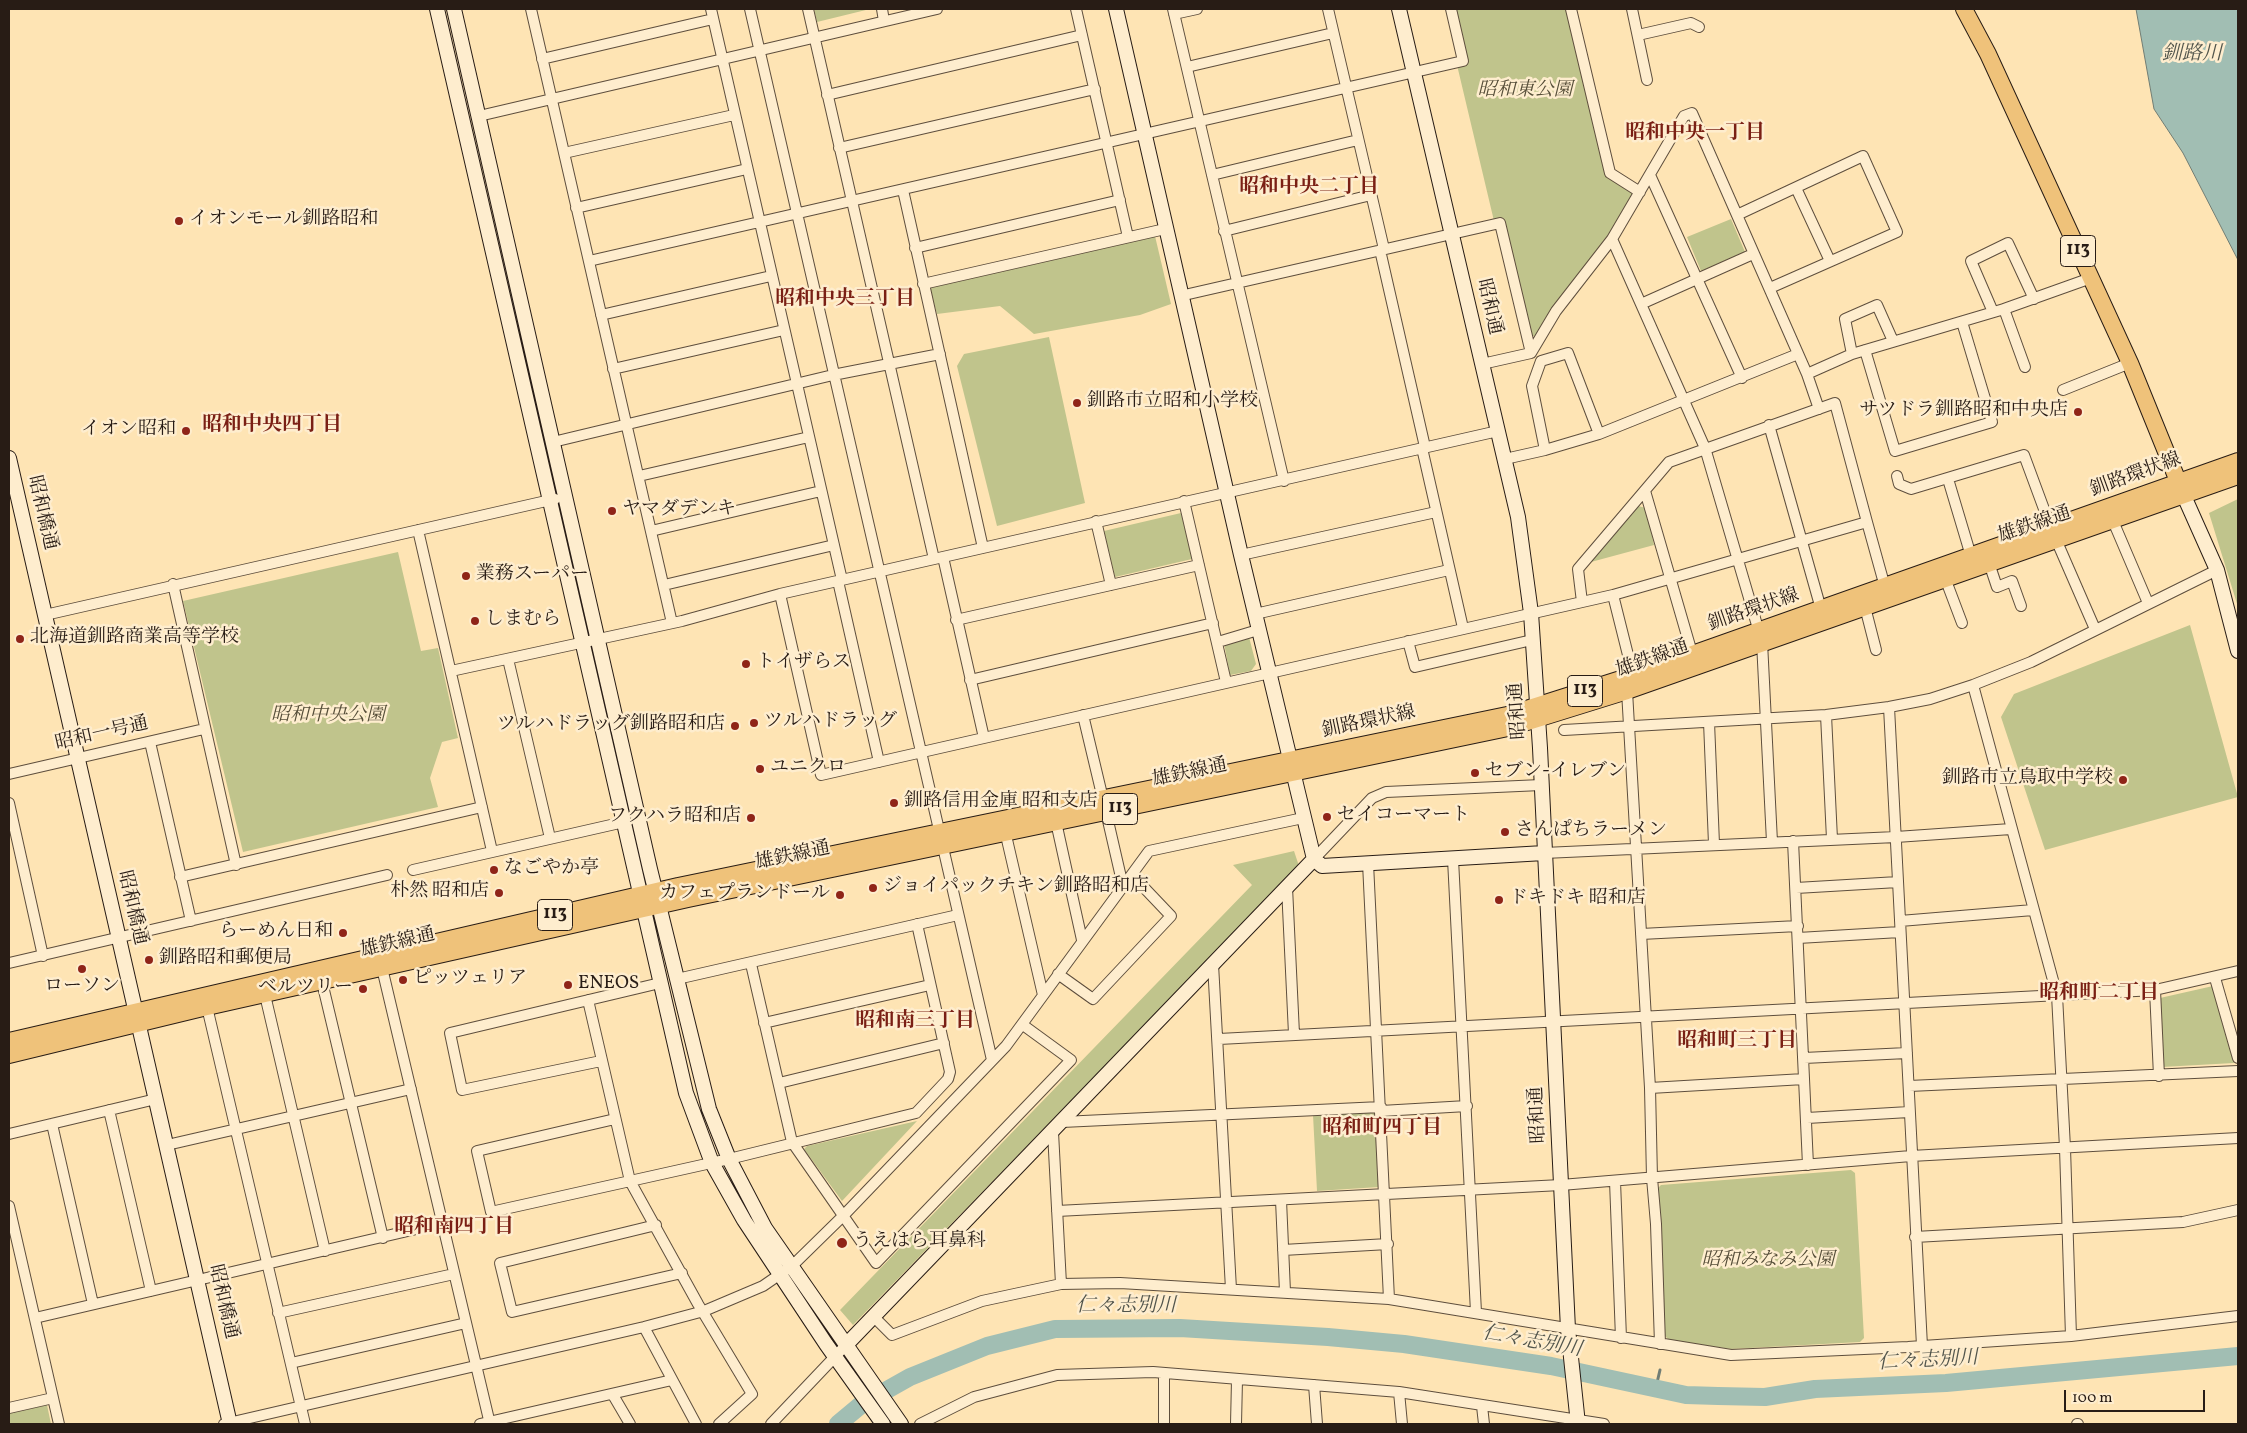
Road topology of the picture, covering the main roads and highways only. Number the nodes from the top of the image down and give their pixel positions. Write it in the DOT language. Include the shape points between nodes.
graph roads {
  1 [pos="1964,9"];
  2 [pos="2238,461"];
  3 [pos="2238,476"];
  4 [pos="2207,480"];
  5 [pos="2181,489"];
  6 [pos="2054,534"];
  7 [pos="1760,636"];
  8 [pos="1537,712"];
  9 [pos="1104,805"];
  10 [pos="942,839"];
  11 [pos="650,900"];
  12 [pos="137,1018"];
  13 [pos="9,1041"];
  14 [pos="9,1055"];
  1 -- 5 [label="main road, 113" via="2130,363"];
  2 -- 4 [label="main road, 113"];
  3 -- 4 [label="main road, 113"];
  4 -- 5 [label="main road, 雄鉄線通 / 113"];
  5 -- 6 [label="main road, 釧路環状線 / 113"];
  5 -- 6 [label="main road, 雄鉄線通 / 113" via="2113,521"];
  6 -- 7 [label="main road, 釧路環状線 / 113" via="1971,556 1822,609"];
  6 -- 7 [label="main road, 雄鉄線通 / 113" via="1989,563 1864,607"];
  7 -- 8 [label="main road, 釧路環状線 / 113" via="1692,653"];
  7 -- 8 [label="main road, 雄鉄線通 / 113" via="1627,691"];
  8 -- 9 [label="main road, 雄鉄線通 / 113" via="1508,728 1290,767"];
  9 -- 10 [label="main road, 雄鉄線通 / 113"];
  9 -- 10 [label="main road, 雄鉄線通 / 113" via="1056,822 1006,832"];
  10 -- 11 [label="main road, 雄鉄線通 / 113"];
  11 -- 12 [label="main road, 雄鉄線通 / 113"];
  11 -- 12 [label="main road, 雄鉄線通 / 113" via="322,982 207,1007"];
  12 -- 13 [label="main road, 雄鉄線通 / 113"];
  12 -- 14 [label="main road, 雄鉄線通 / 113"];
}
